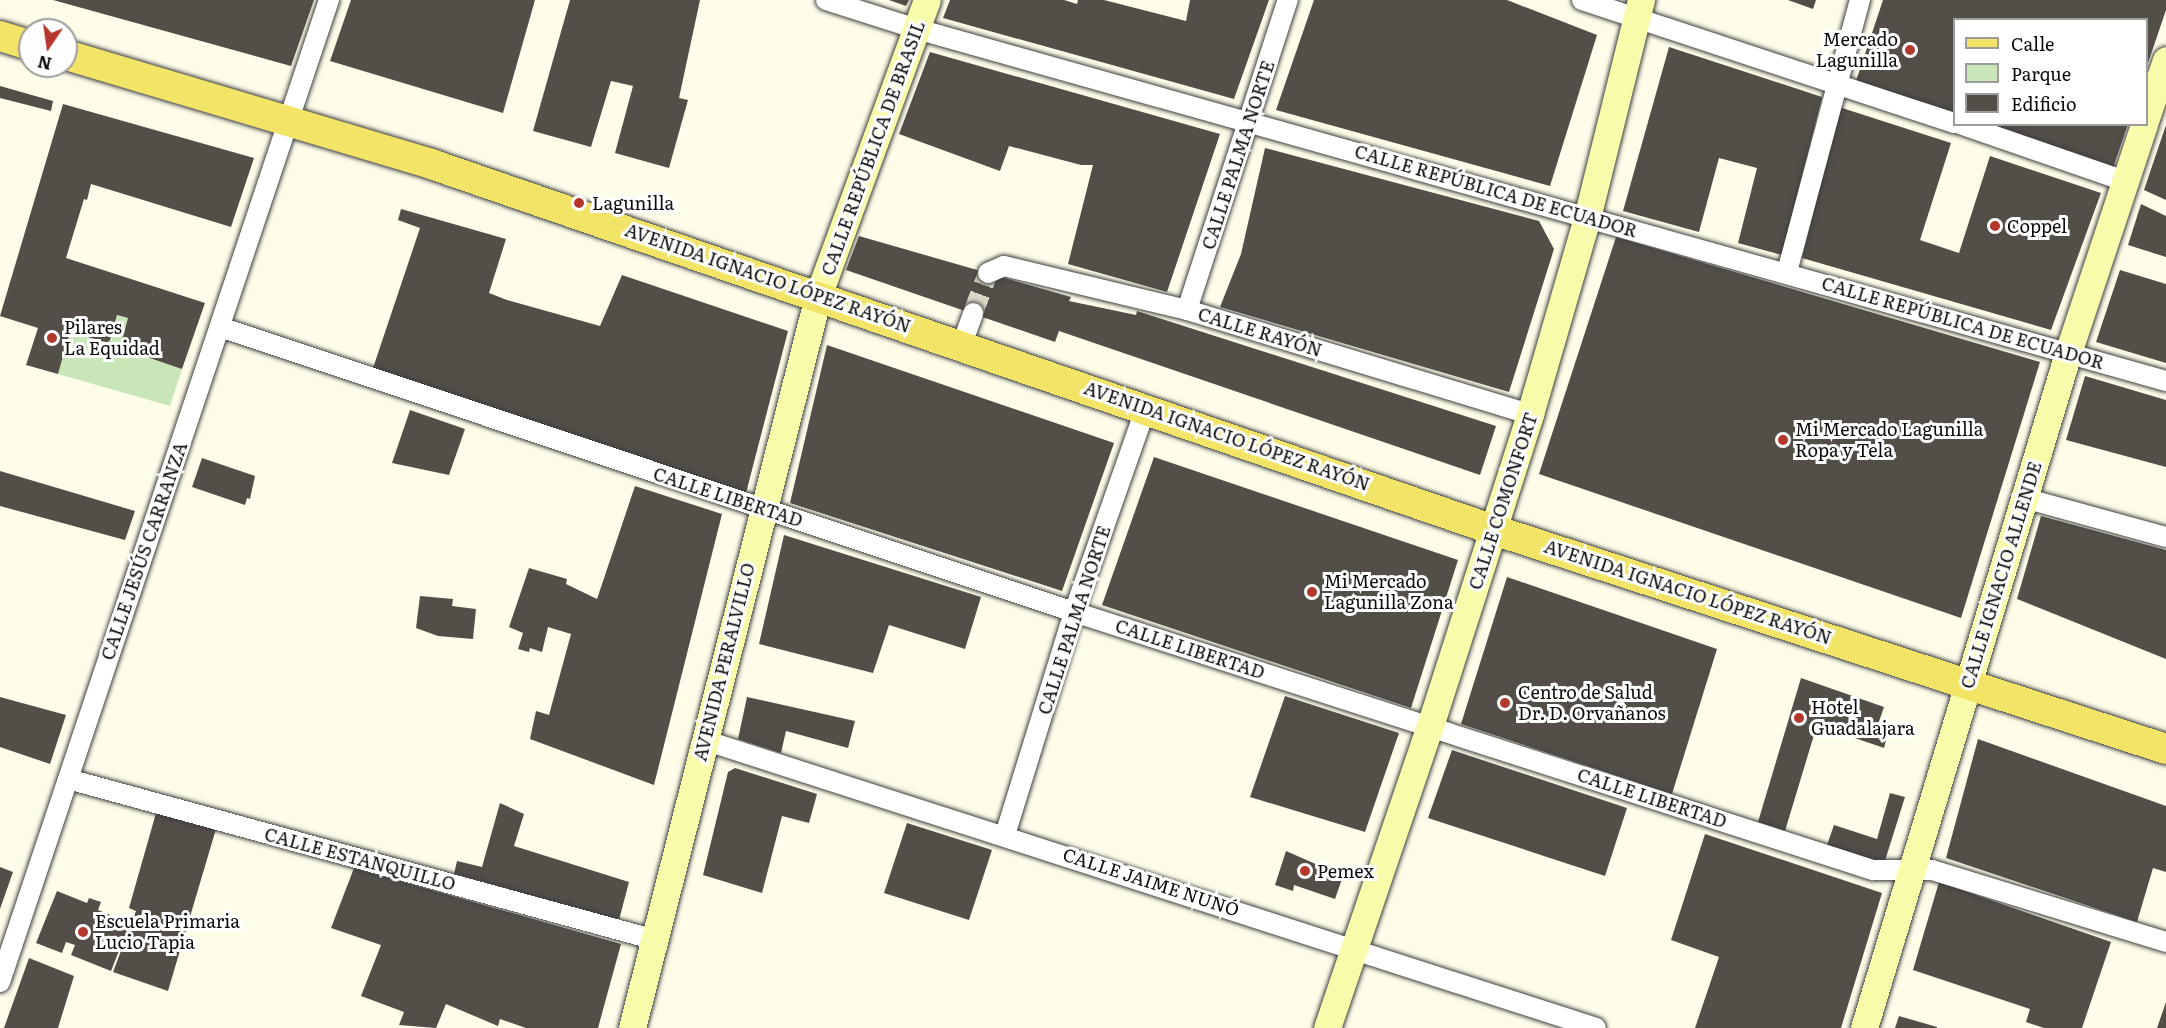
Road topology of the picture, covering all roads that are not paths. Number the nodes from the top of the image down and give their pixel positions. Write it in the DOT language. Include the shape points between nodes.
graph roads {
  1 [pos="329,0"];
  2 [pos="826,0"];
  3 [pos="927,0"];
  4 [pos="1288,0"];
  5 [pos="1582,0"];
  6 [pos="1860,0"];
  7 [pos="1639,10"];
  8 [pos="917,29"];
  9 [pos="0,36"];
  10 [pos="18,41"];
  11 [pos="78,58"];
  12 [pos="2166,60"];
  13 [pos="1836,83"];
  14 [pos="2148,112"];
  15 [pos="290,120"];
  16 [pos="1250,120"];
  17 [pos="1953,123"];
  18 [pos="1966,126"];
  19 [pos="2143,126"];
  20 [pos="2126,181"];
  21 [pos="1587,218"];
  22 [pos="1786,272"];
  23 [pos="988,273"];
  24 [pos="818,296"];
  25 [pos="1187,310"];
  26 [pos="973,314"];
  27 [pos="220,327"];
  28 [pos="962,344"];
  29 [pos="2068,353"];
  30 [pos="2166,381"];
  31 [pos="1146,407"];
  32 [pos="1530,414"];
  33 [pos="2024,498"];
  34 [pos="764,508"];
  35 [pos="1494,530"];
  36 [pos="2166,537"];
  37 [pos="1074,612"];
  38 [pos="1967,684"];
  39 [pos="1430,726"];
  40 [pos="704,740"];
  41 [pos="2166,749"];
  42 [pos="68,779"];
  43 [pos="1005,835"];
  44 [pos="1911,869"];
  45 [pos="7,939"];
  46 [pos="652,939"];
  47 [pos="2166,942"];
  48 [pos="1354,951"];
  49 [pos="0,982"];
  50 [pos="632,1028"];
  51 [pos="1327,1028"];
  52 [pos="1596,1028"];
  53 [pos="1864,1028"];
  1 -- 15 [label="street, CALLE JESÚS CARRANZA"];
  2 -- 8 [label="street, CALLE REPÚBLICA DE ECUADOR"];
  3 -- 8 [label="street, CALLE REPÚBLICA DE BRASIL"];
  4 -- 16 [label="street, CALLE PALMA NORTE"];
  5 -- 7 [label="street"];
  6 -- 13 [label="street"];
  7 -- 13 [label="street"];
  7 -- 21 [label="street, CALLE COMONFORT"];
  8 -- 16 [label="street, CALLE REPÚBLICA DE ECUADOR"];
  8 -- 24 [label="street, CALLE REPÚBLICA DE BRASIL"];
  9 -- 10 [label="main road"];
  11 -- 15 [label="main road, AVENIDA IGNACIO LÓPEZ RAYÓN"];
  12 -- 14 [label="street"];
  13 -- 17 [label="street"];
  13 -- 22 [label="street"];
  15 -- 24 [label="main road, AVENIDA IGNACIO LÓPEZ RAYÓN"];
  15 -- 27 [label="street, CALLE JESÚS CARRANZA"];
  16 -- 21 [label="street, CALLE REPÚBLICA DE ECUADOR"];
  16 -- 25 [label="street, CALLE PALMA NORTE"];
  18 -- 20 [label="street"];
  19 -- 20 [label="street, CALLE IGNACIO ALLENDE"];
  20 -- 29 [label="street, CALLE IGNACIO ALLENDE"];
  21 -- 22 [label="street, CALLE REPÚBLICA DE ECUADOR"];
  21 -- 32 [label="street, CALLE COMONFORT"];
  22 -- 29 [label="street, CALLE REPÚBLICA DE ECUADOR"];
  23 -- 25 [label="street, CALLE RAYÓN" via="1004,266"];
  24 -- 28 [label="main road, AVENIDA IGNACIO LÓPEZ RAYÓN"];
  24 -- 34 [label="street, AVENIDA PERALVILLO"];
  25 -- 32 [label="street, CALLE RAYÓN"];
  26 -- 28 [label="street"];
  27 -- 34 [label="street, CALLE LIBERTAD"];
  27 -- 42 [label="street, CALLE JESÚS CARRANZA"];
  28 -- 31 [label="main road, AVENIDA IGNACIO LÓPEZ RAYÓN"];
  29 -- 30 [label="street, CALLE REPÚBLICA DE ECUADOR"];
  29 -- 33 [label="street, CALLE IGNACIO ALLENDE"];
  31 -- 35 [label="main road, AVENIDA IGNACIO LÓPEZ RAYÓN"];
  31 -- 37 [label="street, CALLE PALMA NORTE"];
  32 -- 35 [label="street, CALLE COMONFORT"];
  33 -- 36 [label="street"];
  33 -- 38 [label="street, CALLE IGNACIO ALLENDE"];
  34 -- 37 [label="street, CALLE LIBERTAD"];
  34 -- 40 [label="street, AVENIDA PERALVILLO"];
  35 -- 38 [label="main road, AVENIDA IGNACIO LÓPEZ RAYÓN"];
  35 -- 39 [label="street, CALLE COMONFORT"];
  37 -- 39 [label="street, CALLE LIBERTAD"];
  37 -- 43 [label="street, CALLE PALMA NORTE"];
  38 -- 41 [label="main road, AVENIDA IGNACIO LÓPEZ RAYÓN"];
  38 -- 44 [label="street, CALLE IGNACIO ALLENDE"];
  39 -- 44 [label="street, CALLE LIBERTAD" via="1873,870"];
  39 -- 48 [label="street, CALLE COMONFORT"];
  40 -- 43 [label="street, CALLE JAIME NUNÓ"];
  40 -- 46 [label="street, AVENIDA PERALVILLO"];
  42 -- 45 [label="street, CALLE JESÚS CARRANZA"];
  42 -- 46 [label="street, CALLE ESTANQUILLO"];
  43 -- 48 [label="street, CALLE JAIME NUNÓ"];
  44 -- 47 [label="street, CALLE LIBERTAD" via="1932,870"];
  44 -- 53 [label="street, CALLE IGNACIO ALLENDE"];
  45 -- 49 [label="street, CALLE JESÚS CARRANZA"];
  46 -- 50 [label="street, AVENIDA PERALVILLO"];
  48 -- 51 [label="street, CALLE COMONFORT"];
  48 -- 52 [label="street, CALLE JAIME NUNÓ"];
}
